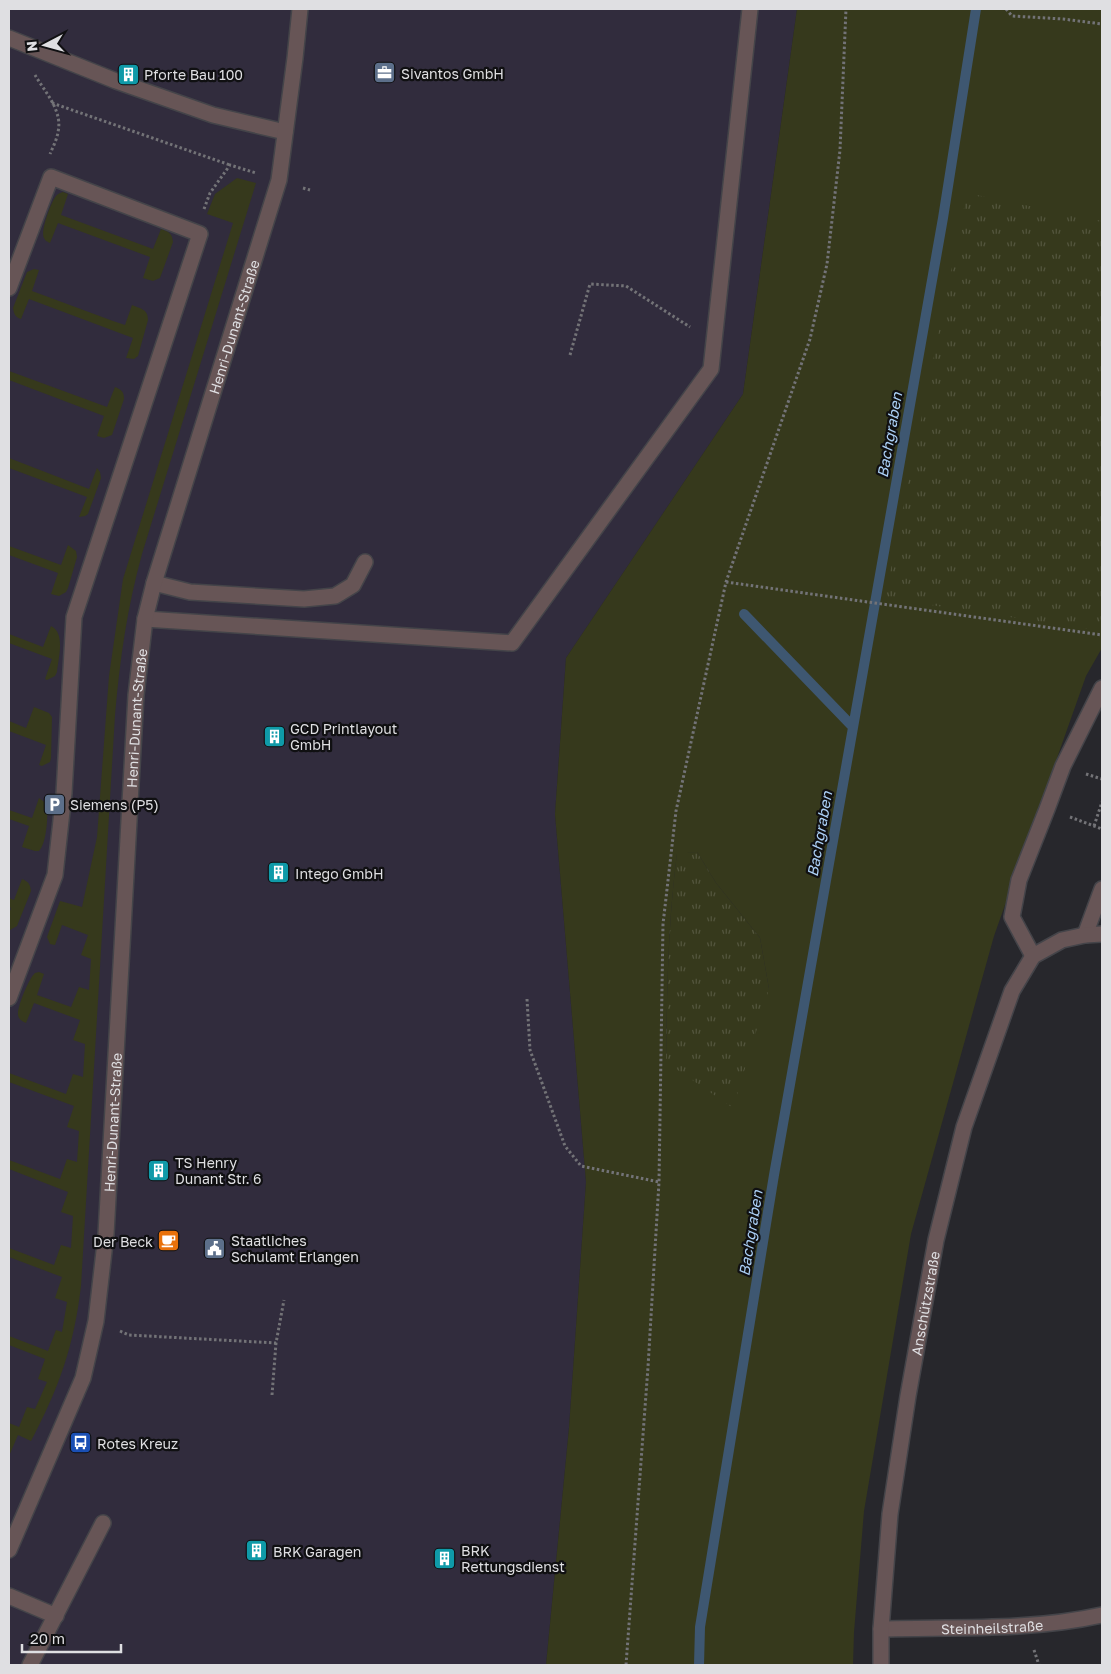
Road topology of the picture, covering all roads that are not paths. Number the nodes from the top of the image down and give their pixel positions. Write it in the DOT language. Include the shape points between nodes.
graph roads {
  1 [pos="300,9"];
  2 [pos="750,9"];
  3 [pos="12,39"];
  4 [pos="285,132"];
  5 [pos="9,288"];
  6 [pos="365,562"];
  7 [pos="154,584"];
  8 [pos="145,619"];
  9 [pos="1102,688"];
  10 [pos="1102,889"];
  11 [pos="1102,934"];
  12 [pos="1086,935"];
  13 [pos="1033,956"];
  14 [pos="9,998"];
  15 [pos="103,1523"];
  16 [pos="9,1550"];
  17 [pos="9,1596"];
  18 [pos="1102,1615"];
  19 [pos="56,1616"];
  20 [pos="882,1629"];
  21 [pos="30,1665"];
  22 [pos="881,1665"];
  1 -- 4 [label="street, Henri-Dunant-Straße"];
  2 -- 8 [label="street" via="711,368 512,643"];
  3 -- 4 [label="street" via="116,82 213,115"];
  4 -- 7 [label="street, Henri-Dunant-Straße" via="279,180"];
  5 -- 14 [label="street" via="51,177 200,234 74,617 64,793 55,875"];
  6 -- 7 [label="street" via="353,585 335,596 304,599 190,592"];
  7 -- 8 [label="street, Henri-Dunant-Straße"];
  8 -- 16 [label="street, Henri-Dunant-Straße" via="136,695 106,1234 96,1321 83,1378"];
  9 -- 13 [label="street" via="1063,766 1019,880 1012,917"];
  10 -- 12 [label="street"];
  11 -- 12 [label="street"];
  12 -- 13 [label="street" via="1062,940"];
  13 -- 20 [label="street, Anschützstraße" via="1012,991 964,1127 936,1240 890,1514"];
  15 -- 19 [label="street"];
  17 -- 19 [label="street"];
  18 -- 20 [label="street, Steinheilstraße" via="1026,1626"];
  19 -- 21 [label="street"];
  20 -- 22 [label="street, Anschützstraße"];
}
